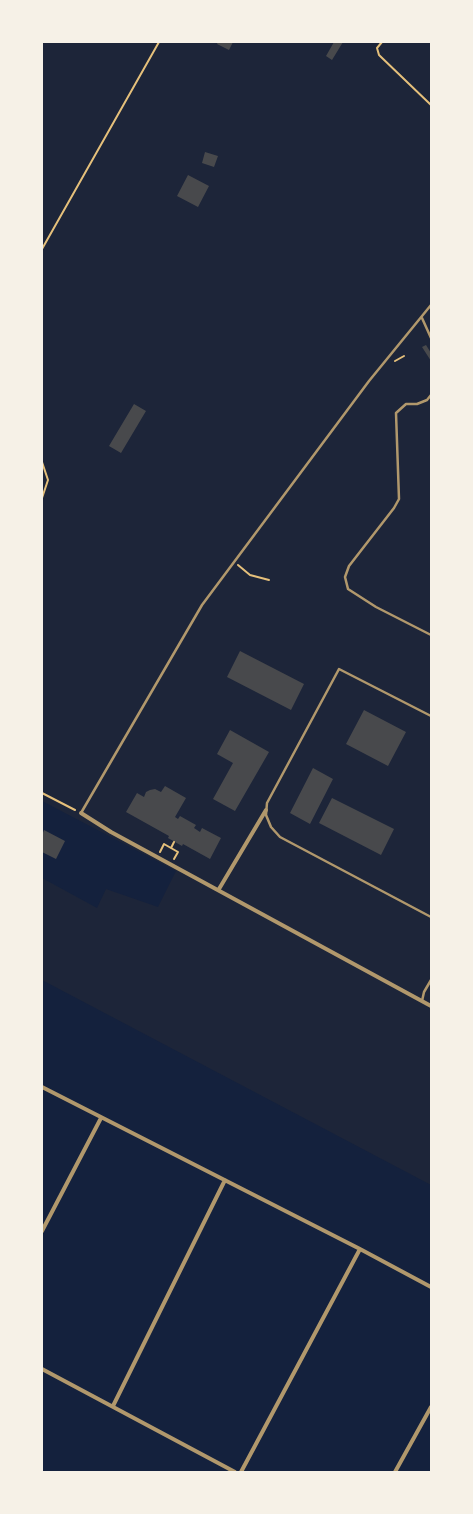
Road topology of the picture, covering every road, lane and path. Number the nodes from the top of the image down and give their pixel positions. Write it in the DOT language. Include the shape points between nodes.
graph roads {
  1 [pos="159,42"];
  2 [pos="382,42"];
  3 [pos="431,106"];
  4 [pos="42,249"];
  5 [pos="431,305"];
  6 [pos="422,318"];
  7 [pos="431,338"];
  8 [pos="431,395"];
  9 [pos="42,462"];
  10 [pos="42,498"];
  11 [pos="234,562"];
  12 [pos="269,580"];
  13 [pos="431,635"];
  14 [pos="431,716"];
  15 [pos="42,793"];
  16 [pos="266,810"];
  17 [pos="81,813"];
  18 [pos="174,842"];
  19 [pos="171,848"];
  20 [pos="157,856"];
  21 [pos="172,864"];
  22 [pos="219,890"];
  23 [pos="431,917"];
  24 [pos="431,980"];
  25 [pos="422,1002"];
  26 [pos="431,1006"];
  27 [pos="42,1087"];
  28 [pos="101,1118"];
  29 [pos="225,1180"];
  30 [pos="42,1231"];
  31 [pos="360,1249"];
  32 [pos="431,1287"];
  33 [pos="42,1369"];
  34 [pos="113,1406"];
  35 [pos="431,1407"];
  36 [pos="235,1472"];
  37 [pos="241,1472"];
  38 [pos="395,1472"];
  1 -- 4 [label="path"];
  2 -- 3 [label="path" via="377,48 379,55"];
  5 -- 6 [label="lane"];
  6 -- 7 [label="lane"];
  6 -- 11 [label="lane" via="369,381"];
  8 -- 13 [label="lane" via="427,400 417,404 406,404 396,413 399,500 349,566 345,577 348,589 376,607"];
  9 -- 10 [label="path" via="48,480"];
  11 -- 12 [label="path" via="250,575"];
  11 -- 17 [label="lane" via="202,605"];
  14 -- 16 [label="lane" via="339,669 267,803"];
  15 -- 17 [label="path"];
  16 -- 22 [label="street"];
  16 -- 23 [label="lane" via="271,827 280,837"];
  17 -- 20 [label="street"];
  18 -- 19 [label="path"];
  19 -- 20 [label="path" via="164,844"];
  19 -- 21 [label="path" via="178,852"];
  20 -- 21 [label="street"];
  21 -- 22 [label="street"];
  22 -- 25 [label="street"];
  24 -- 25 [label="lane"];
  25 -- 26 [label="street"];
  27 -- 28 [label="street"];
  28 -- 29 [label="street"];
  28 -- 30 [label="street"];
  29 -- 31 [label="street"];
  29 -- 34 [label="street"];
  31 -- 32 [label="street"];
  31 -- 37 [label="street"];
  33 -- 34 [label="street"];
  34 -- 36 [label="street"];
  35 -- 38 [label="street"];
}
